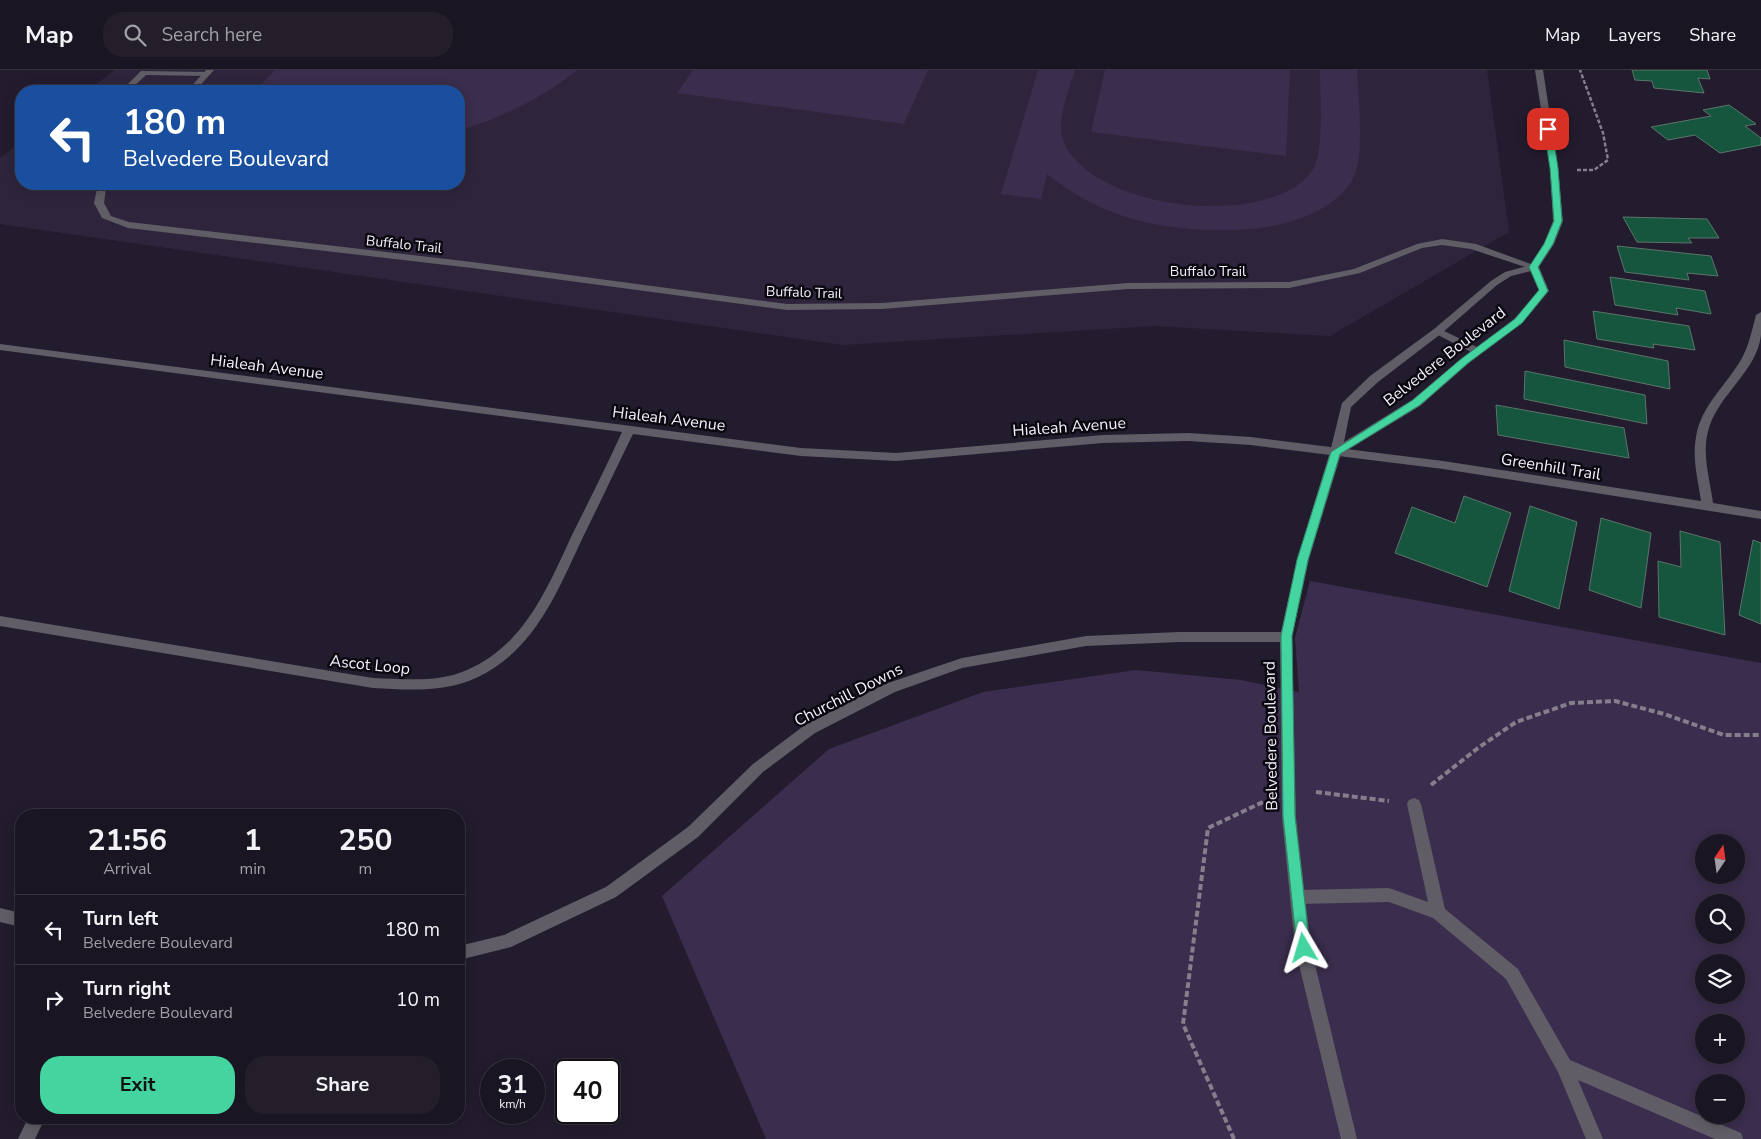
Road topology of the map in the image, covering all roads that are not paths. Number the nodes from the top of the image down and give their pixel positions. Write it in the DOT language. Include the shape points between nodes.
graph roads {
  1 [pos="1539,70"];
  2 [pos="208,72"];
  3 [pos="131,85"];
  4 [pos="196,85"];
  5 [pos="102,190"];
  6 [pos="1534,267"];
  7 [pos="1761,315"];
  8 [pos="1438,331"];
  9 [pos="0,347"];
  10 [pos="1478,352"];
  11 [pos="630,430"];
  12 [pos="1336,452"];
  13 [pos="1708,506"];
  14 [pos="1761,515"];
  15 [pos="0,622"];
  16 [pos="1286,636"];
  17 [pos="1414,804"];
  18 [pos="1298,897"];
  19 [pos="1438,913"];
  20 [pos="0,915"];
  21 [pos="15,919"];
  22 [pos="465,952"];
  23 [pos="1564,1066"];
  24 [pos="34,1124"];
  25 [pos="26,1139"];
  26 [pos="1349,1139"];
  27 [pos="1595,1139"];
  28 [pos="1735,1139"];
  1 -- 6 [label="street" via="1554,168 1558,221 1549,244"];
  2 -- 3 [label="street" via="144,73"];
  2 -- 4 [label="street"];
  5 -- 6 [label="street, Buffalo Trail" via="98,203 108,218 135,227 472,265 787,307 882,306 1128,286 1289,285 1357,271 1420,246 1442,242 1473,246"];
  6 -- 8 [label="street, Belvedere Boulevard" via="1501,278"];
  6 -- 10 [label="street, Belvedere Boulevard" via="1544,291 1518,321"];
  7 -- 13 [label="street" via="1745,364 1720,397 1701,437 1700,457"];
  8 -- 10 [label="street"];
  8 -- 12 [label="street, Belvedere Boulevard" via="1346,406"];
  9 -- 11 [label="street, Hialeah Avenue"];
  10 -- 12 [label="street, Belvedere Boulevard" via="1416,403"];
  11 -- 12 [label="street, Hialeah Avenue" via="801,452 896,457 1103,439 1188,437"];
  11 -- 15 [label="street, Ascot Loop" via="541,614 517,643 484,668 452,680 417,685 373,684"];
  12 -- 13 [label="street, Greenhill Trail" via="1443,465"];
  12 -- 16 [label="street, Belvedere Boulevard" via="1302,560"];
  13 -- 14 [label="street, Greenhill Trail"];
  16 -- 18 [label="street, Belvedere Boulevard" via="1289,816"];
  16 -- 22 [label="street, Churchill Downs" via="1086,642 962,662 890,688 810,729 758,768 693,832 611,892 506,942"];
  17 -- 19 [label="street"];
  18 -- 19 [label="street" via="1389,895"];
  18 -- 26 [label="street, Belvedere Boulevard" via="1304,948"];
  19 -- 23 [label="street" via="1512,974"];
  20 -- 21 [label="street"];
  23 -- 27 [label="street"];
  23 -- 28 [label="street"];
  24 -- 25 [label="street"];
}
